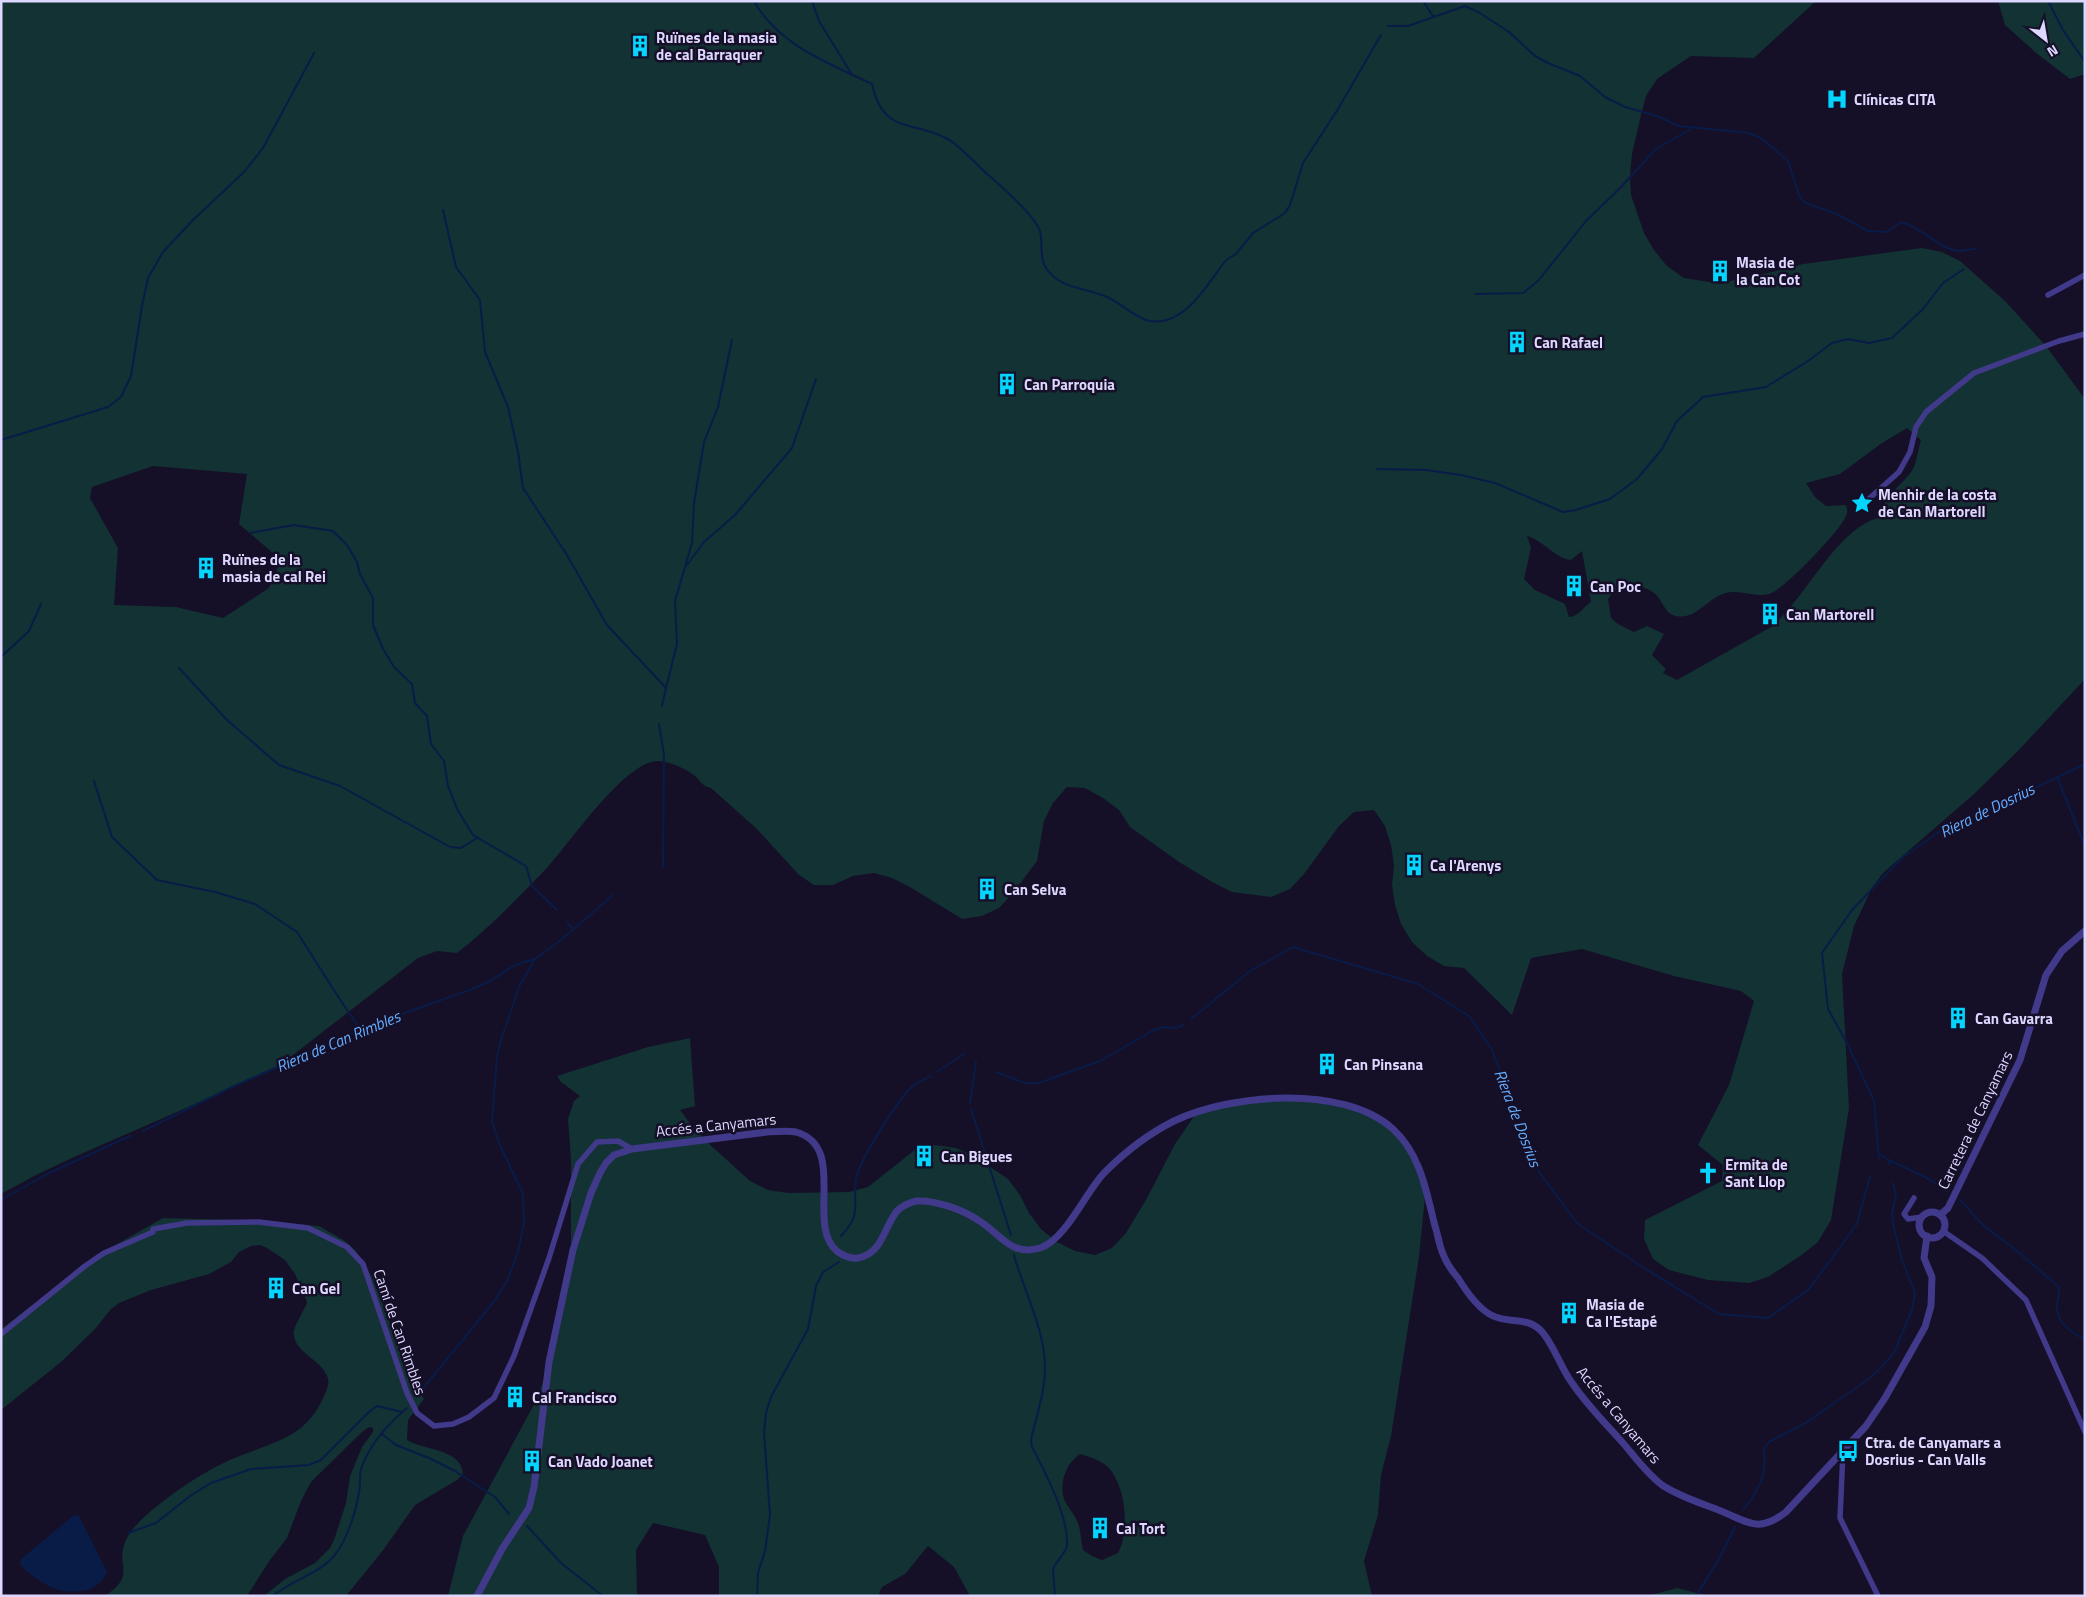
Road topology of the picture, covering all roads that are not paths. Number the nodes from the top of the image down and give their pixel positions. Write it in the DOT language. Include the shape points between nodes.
graph roads {
  1 [pos="2085,275"];
  2 [pos="2048,295"];
  3 [pos="2085,334"];
  4 [pos="1863,504"];
  5 [pos="2085,931"];
  6 [pos="632,1149"];
  7 [pos="1914,1198"];
  8 [pos="1940,1215"];
  9 [pos="1922,1216"];
  10 [pos="1943,1231"];
  11 [pos="1926,1236"];
  12 [pos="1,1334"];
  13 [pos="2085,1432"];
  14 [pos="1843,1452"];
  15 [pos="477,1596"];
  16 [pos="1878,1596"];
  1 -- 2 [label="street"];
  3 -- 4 [label="street" via="2058,341 1974,374 1926,412 1898,472"];
  5 -- 8 [label="street, Carretera de Canyamars" via="2062,951 2046,975 2020,1060 1948,1208"];
  6 -- 12 [label="street, Camí de Can Rimbles" via="618,1141 597,1142 578,1164 549,1258 505,1378 494,1398 469,1417 452,1424 434,1426 417,1413 407,1393 363,1264 347,1247 308,1228 259,1222 187,1223 153,1229 153,1232 104,1253 85,1266"];
  6 -- 14 [label="street, Accés a Canyamars" via="767,1132 798,1133 816,1146 822,1159 828,1238 831,1246 841,1254 855,1258 873,1251 900,1209 916,1201 968,1215 982,1222 1002,1241 1030,1249 1054,1240 1102,1175 1136,1144 1174,1122 1214,1107 1252,1100 1304,1098 1345,1105 1368,1112 1392,1128 1412,1150 1421,1170 1442,1253 1477,1303 1490,1314 1533,1323 1544,1335 1580,1395 1659,1483 1677,1494 1756,1525 1771,1524"];
  6 -- 15 [label="street, Accés a Canyamars" via="614,1155 606,1163 591,1193 572,1250 549,1362 529,1508"];
  7 -- 9 [label="street" via="1904,1214 1908,1219"];
  8 -- 9 [label="street" via="1930,1212"];
  8 -- 10 [label="street"];
  9 -- 11 [label="street" via="1919,1225"];
  10 -- 11 [label="street" via="1935,1237"];
  10 -- 13 [label="street" via="1982,1258 2026,1300"];
  11 -- 14 [label="street, Accés a Canyamars" via="1924,1258 1932,1277 1931,1306 1925,1327 1880,1405"];
  14 -- 16 [label="street" via="1840,1518"];
}
